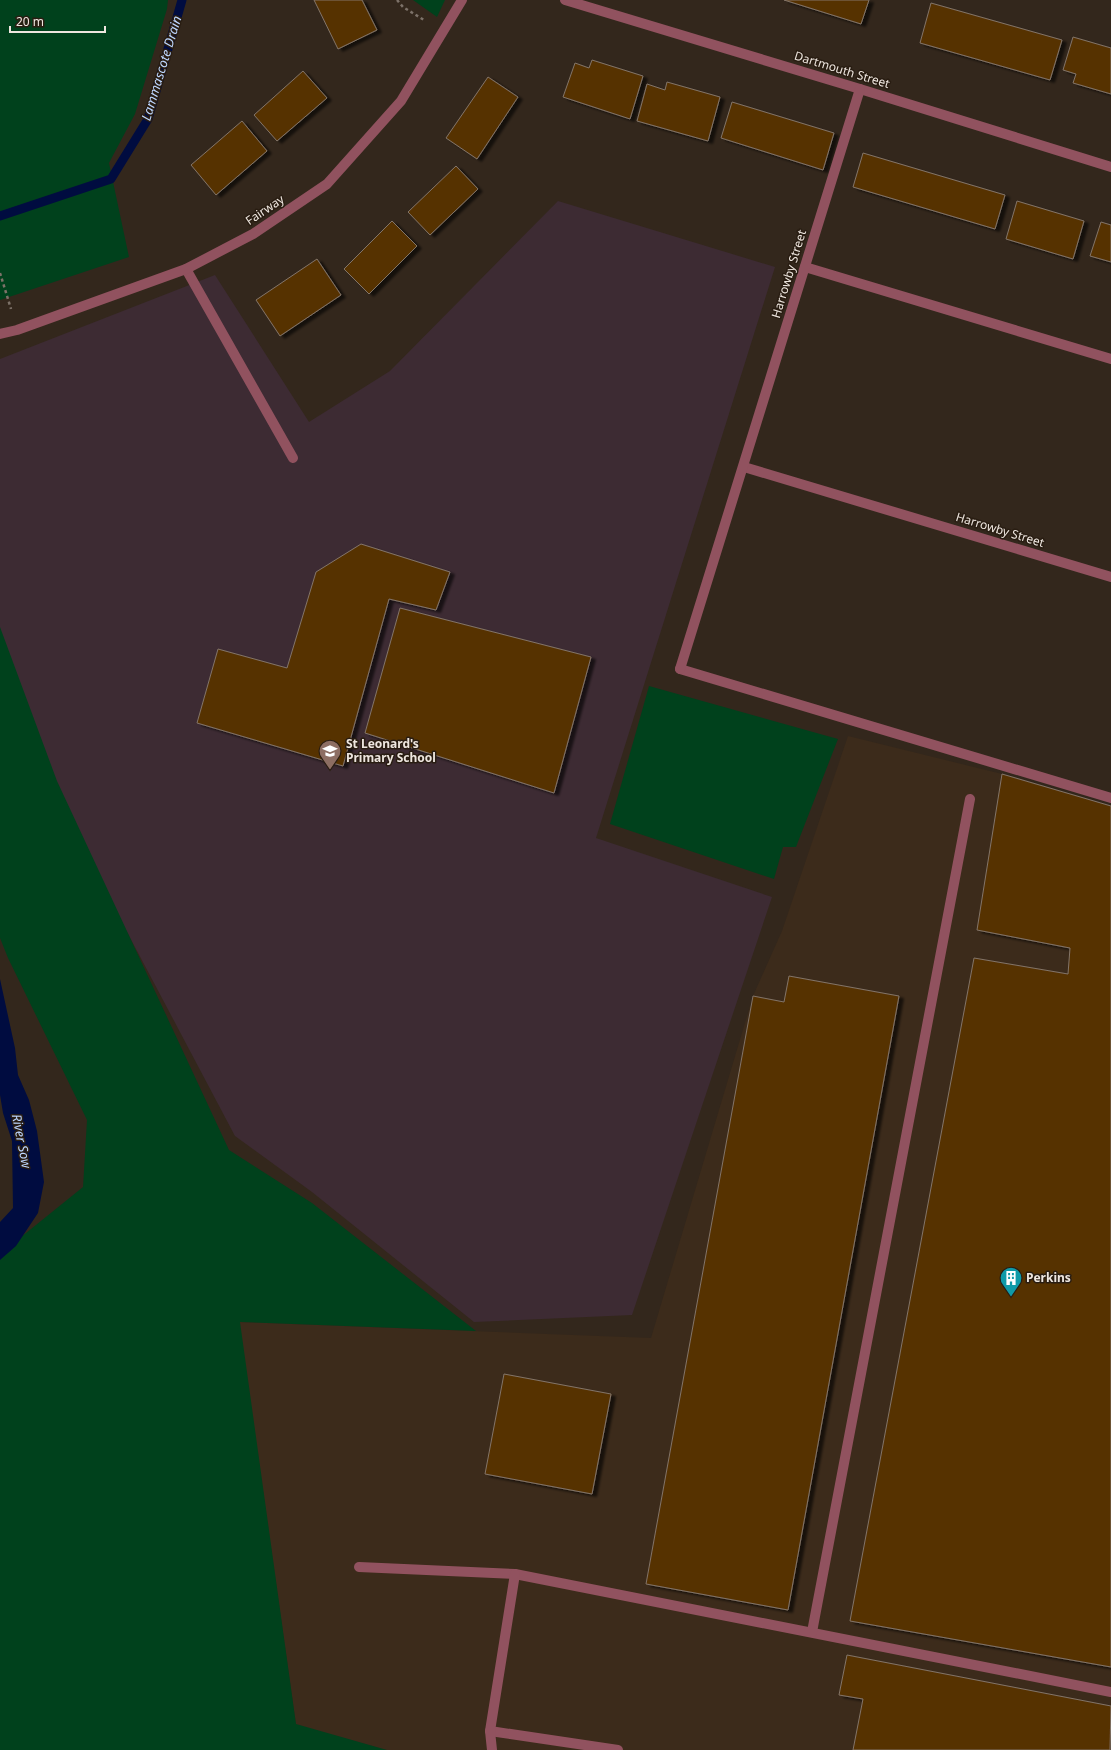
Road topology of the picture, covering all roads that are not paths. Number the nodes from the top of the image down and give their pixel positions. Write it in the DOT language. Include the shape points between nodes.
graph roads {
  1 [pos="462,0"];
  2 [pos="565,0"];
  3 [pos="860,89"];
  4 [pos="1111,167"];
  5 [pos="805,267"];
  6 [pos="186,269"];
  7 [pos="0,334"];
  8 [pos="1111,359"];
  9 [pos="293,458"];
  10 [pos="744,466"];
  11 [pos="1111,577"];
  12 [pos="1111,798"];
  13 [pos="970,799"];
  14 [pos="359,1567"];
  15 [pos="515,1574"];
  16 [pos="812,1632"];
  17 [pos="1111,1692"];
  18 [pos="490,1731"];
  19 [pos="492,1750"];
  20 [pos="618,1750"];
  1 -- 6 [label="street, Fairway" via="401,101 327,184 253,234"];
  2 -- 3 [label="street, Dartmouth Street"];
  3 -- 4 [label="street, Dartmouth Street"];
  3 -- 5 [label="street, Harrowby Street"];
  5 -- 8 [label="street"];
  5 -- 10 [label="street, Harrowby Street"];
  6 -- 7 [label="street, Fairway"];
  6 -- 9 [label="street"];
  10 -- 11 [label="street, Harrowby Street"];
  10 -- 12 [label="street, Harrowby Street" via="680,669"];
  13 -- 16 [label="street"];
  14 -- 15 [label="street"];
  15 -- 16 [label="street"];
  15 -- 18 [label="street"];
  16 -- 17 [label="street"];
  18 -- 19 [label="street"];
  18 -- 20 [label="street"];
}
